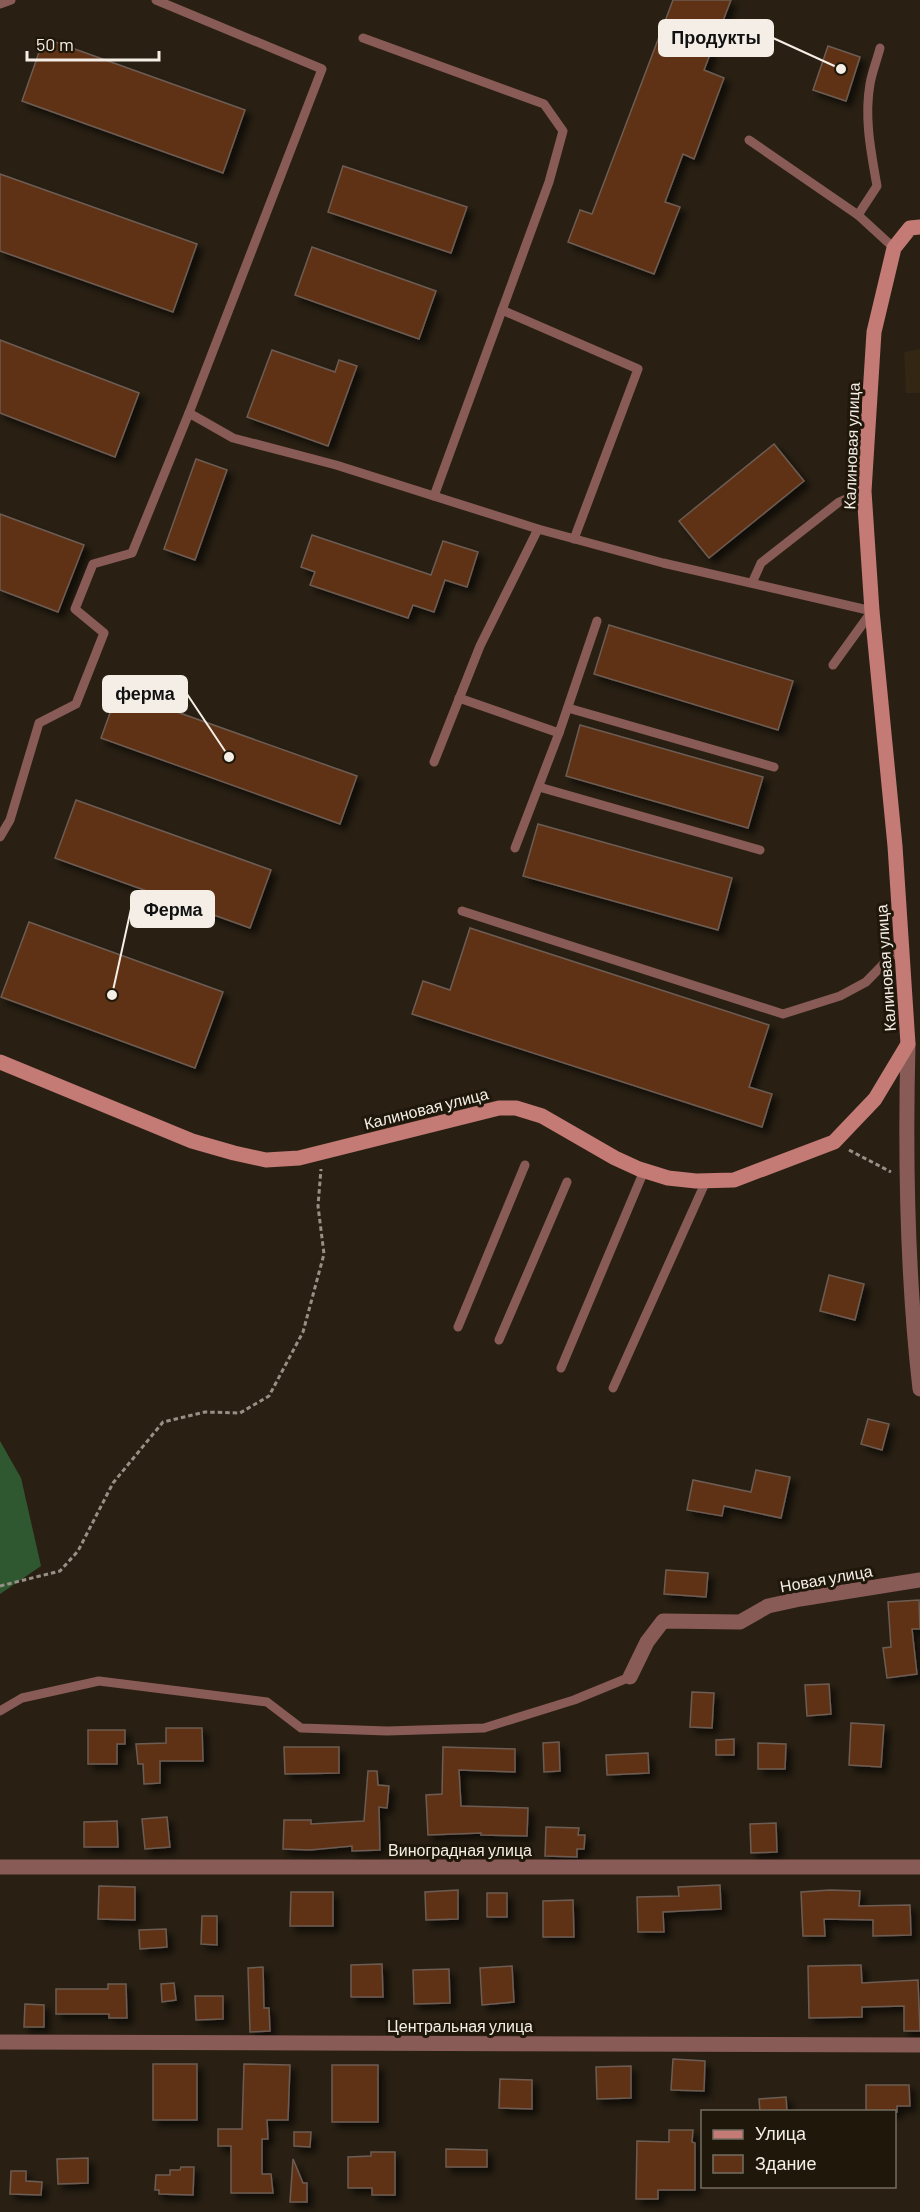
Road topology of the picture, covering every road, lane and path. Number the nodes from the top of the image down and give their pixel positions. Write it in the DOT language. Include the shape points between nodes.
graph roads {
  1 [pos="11,0"];
  2 [pos="156,0"];
  3 [pos="0,4"];
  4 [pos="363,38"];
  5 [pos="880,48"];
  6 [pos="749,140"];
  7 [pos="858,215"];
  8 [pos="920,227"];
  9 [pos="894,248"];
  10 [pos="502,310"];
  11 [pos="189,413"];
  12 [pos="864,491"];
  13 [pos="434,496"];
  14 [pos="538,529"];
  15 [pos="574,539"];
  16 [pos="752,583"];
  17 [pos="872,611"];
  18 [pos="597,621"];
  19 [pos="833,665"];
  20 [pos="459,698"];
  21 [pos="568,708"];
  22 [pos="559,733"];
  23 [pos="434,762"];
  24 [pos="774,767"];
  25 [pos="539,787"];
  26 [pos="0,837"];
  27 [pos="515,848"];
  28 [pos="760,850"];
  29 [pos="462,911"];
  30 [pos="901,946"];
  31 [pos="908,1044"];
  32 [pos="0,1062"];
  33 [pos="834,1143"];
  34 [pos="322,1152"];
  35 [pos="525,1165"];
  36 [pos="644,1171"];
  37 [pos="706,1181"];
  38 [pos="567,1182"];
  39 [pos="914,1183"];
  40 [pos="920,1307"];
  41 [pos="459,1327"];
  42 [pos="915,1331"];
  43 [pos="500,1340"];
  44 [pos="561,1368"];
  45 [pos="613,1388"];
  46 [pos="920,1389"];
  47 [pos="920,1580"];
  48 [pos="0,1586"];
  49 [pos="630,1677"];
  50 [pos="0,1711"];
  51 [pos="0,1867"];
  52 [pos="920,1867"];
  53 [pos="0,2042"];
  54 [pos="920,2045"];
  1 -- 3 [label="lane"];
  2 -- 11 [label="lane" via="322,69"];
  4 -- 10 [label="lane" via="544,104 563,131 549,182"];
  5 -- 7 [label="lane" via="868,96 870,149 877,186"];
  6 -- 7 [label="lane"];
  7 -- 9 [label="lane"];
  8 -- 9 [label="street" via="910,228"];
  9 -- 12 [label="street, Калиновая улица" via="874,332"];
  10 -- 13 [label="lane"];
  10 -- 15 [label="lane" via="638,369"];
  11 -- 13 [label="lane" via="233,438"];
  11 -- 26 [label="lane" via="132,553 93,564 75,609 104,633 76,704 39,723 10,820"];
  12 -- 16 [label="lane" via="839,502 761,563"];
  12 -- 17 [label="street, Калиновая улица"];
  13 -- 14 [label="lane"];
  14 -- 15 [label="lane"];
  14 -- 20 [label="lane"];
  15 -- 16 [label="lane"];
  16 -- 17 [label="lane"];
  17 -- 19 [label="lane"];
  17 -- 30 [label="street, Калиновая улица"];
  18 -- 21 [label="lane"];
  20 -- 22 [label="lane"];
  20 -- 23 [label="lane"];
  21 -- 22 [label="lane"];
  21 -- 24 [label="lane"];
  22 -- 25 [label="lane"];
  25 -- 27 [label="lane"];
  25 -- 28 [label="lane"];
  29 -- 30 [label="lane" via="783,1014 840,996 867,982"];
  30 -- 31 [label="street, Калиновая улица"];
  31 -- 33 [label="street, Калиновая улица" via="875,1099"];
  31 -- 39 [label="street"];
  32 -- 34 [label="street, Калиновая улица" via="192,1140 234,1153 266,1160"];
  33 -- 37 [label="street, Калиновая улица" via="734,1180"];
  33 -- 39 [label="path"];
  34 -- 36 [label="street, Калиновая улица" via="499,1108 516,1108 542,1116"];
  34 -- 48 [label="path" via="318,1206 324,1254 303,1332 269,1396 240,1413 205,1412 164,1422 113,1483 78,1551 60,1571"];
  35 -- 41 [label="lane"];
  36 -- 37 [label="street, Калиновая улица" via="668,1178"];
  36 -- 44 [label="lane"];
  37 -- 45 [label="lane"];
  38 -- 43 [label="lane"];
  39 -- 42 [label="street"];
  40 -- 42 [label="lane"];
  42 -- 46 [label="street"];
  47 -- 49 [label="street, Новая улица" via="768,1606 740,1622 663,1621 647,1642"];
  49 -- 50 [label="lane" via="574,1700 484,1728 301,1728 267,1702 99,1682 22,1698"];
  51 -- 52 [label="street, Виноградная улица"];
  53 -- 54 [label="street, Центральная улица"];
}
